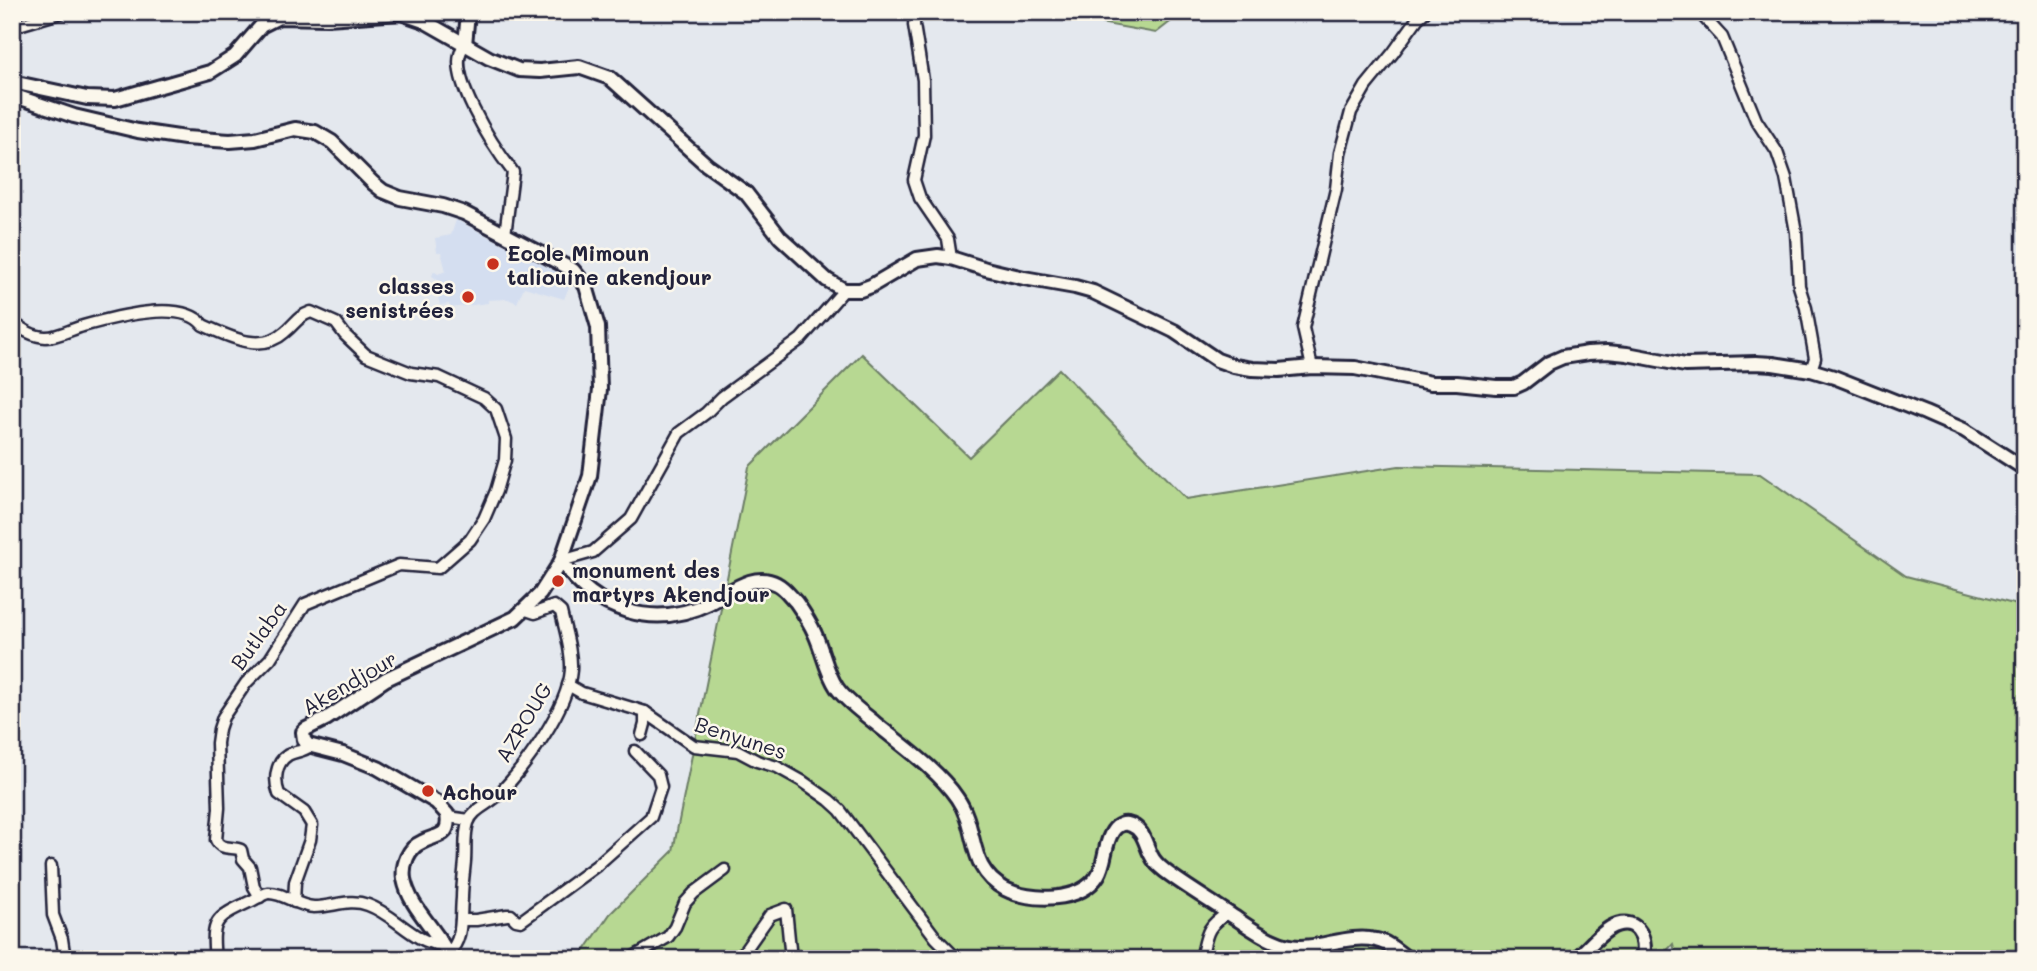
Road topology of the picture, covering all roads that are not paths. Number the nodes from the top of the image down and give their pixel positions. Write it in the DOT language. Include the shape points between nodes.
graph roads {
  1 [pos="63,12"];
  2 [pos="468,12"];
  3 [pos="915,12"];
  4 [pos="1425,12"];
  5 [pos="1699,12"];
  6 [pos="12,27"];
  7 [pos="465,46"];
  8 [pos="12,82"];
  9 [pos="12,95"];
  10 [pos="505,235"];
  11 [pos="951,258"];
  12 [pos="844,290"];
  13 [pos="12,322"];
  14 [pos="1312,367"];
  15 [pos="1811,370"];
  16 [pos="2025,469"];
  17 [pos="561,561"];
  18 [pos="526,610"];
  19 [pos="568,685"];
  20 [pos="645,712"];
  21 [pos="642,735"];
  22 [pos="310,746"];
  23 [pos="635,751"];
  24 [pos="448,817"];
  25 [pos="469,820"];
  26 [pos="51,866"];
  27 [pos="726,870"];
  28 [pos="260,897"];
  29 [pos="294,902"];
  30 [pos="1228,913"];
  31 [pos="461,920"];
  32 [pos="447,953"];
  33 [pos="65,959"];
  34 [pos="215,959"];
  35 [pos="630,959"];
  36 [pos="739,959"];
  37 [pos="791,959"];
  38 [pos="957,959"];
  39 [pos="1201,959"];
  40 [pos="1408,959"];
  41 [pos="1576,959"];
  42 [pos="1643,959"];
  1 -- 6 [label="street"];
  2 -- 7 [label="main road"];
  3 -- 11 [label="street" via="924,135 914,180 920,198 948,239"];
  4 -- 14 [label="street" via="1351,112 1303,328"];
  5 -- 15 [label="street" via="1722,37 1786,178 1799,286 1815,358"];
  7 -- 8 [label="main road" via="401,13 289,16 261,26 235,56 210,72 134,96 96,100"];
  7 -- 10 [label="street" via="459,51 460,78 482,125 513,172"];
  7 -- 12 [label="main road" via="519,70 579,67 610,78 707,165 746,193 780,237"];
  9 -- 10 [label="main road, Akendjour" via="138,131 205,140 315,132 332,142 383,191 454,209"];
  10 -- 17 [label="main road, Akendjour" via="580,277 598,327 600,389 590,476"];
  11 -- 12 [label="main road" via="917,259 871,286"];
  11 -- 14 [label="main road" via="1093,292 1234,366"];
  12 -- 17 [label="street" via="801,339 679,433 631,519 593,552"];
  13 -- 28 [label="street, Butlaba" via="46,337 103,320 181,312 249,343 270,342 311,312 336,323 366,355 474,393 492,404 502,423 505,460 484,519 470,540 438,568 399,565 305,604 270,659 246,683 223,717 217,743 216,840 223,847 241,850"];
  14 -- 15 [label="main road" via="1355,368 1431,383 1496,387 1523,383 1563,357 1597,352 1675,365 1756,363"];
  15 -- 16 [label="main road" via="1964,430"];
  17 -- 18 [label="main road, Akendjour"];
  17 -- 30 [label="main road" via="595,597 647,615 687,612 744,583 769,580 780,585 805,614 835,686 955,795 968,821 978,860 987,875 1007,890 1052,897 1083,890 1101,870 1112,832 1124,824 1142,834 1150,854 1165,871"];
  18 -- 19 [label="street, AZROUG" via="536,613 551,606 561,612 571,662"];
  18 -- 22 [label="main road, Akendjour" via="386,679 306,729 303,737"];
  19 -- 20 [label="street, Benyunes" via="582,694"];
  19 -- 25 [label="street, AZROUG" via="558,711 520,768"];
  20 -- 21 [label="street"];
  20 -- 38 [label="street, Benyunes" via="694,746 745,754 791,774 829,800"];
  22 -- 24 [label="main road, Akendjour" via="343,754 390,775 436,802"];
  22 -- 29 [label="street" via="285,756 276,777 279,794 304,812 312,825 297,873"];
  23 -- 31 [label="street" via="658,775 661,787 651,817 596,866 521,921 511,915"];
  24 -- 25 [label="street"];
  24 -- 32 [label="main road" via="443,834 414,848 404,869 417,908"];
  25 -- 31 [label="street"];
  26 -- 33 [label="street" via="53,915"];
  27 -- 35 [label="street" via="694,892 668,937"];
  28 -- 29 [label="street" via="271,893"];
  28 -- 34 [label="street" via="220,918 213,933"];
  29 -- 32 [label="street" via="314,907 366,904"];
  30 -- 39 [label="street" via="1208,930"];
  30 -- 40 [label="main road" via="1282,944 1300,947 1378,940"];
  31 -- 32 [label="street" via="458,939"];
  36 -- 37 [label="street" via="770,915 786,909"];
  41 -- 42 [label="main road" via="1612,927 1628,924 1641,933"];
}
